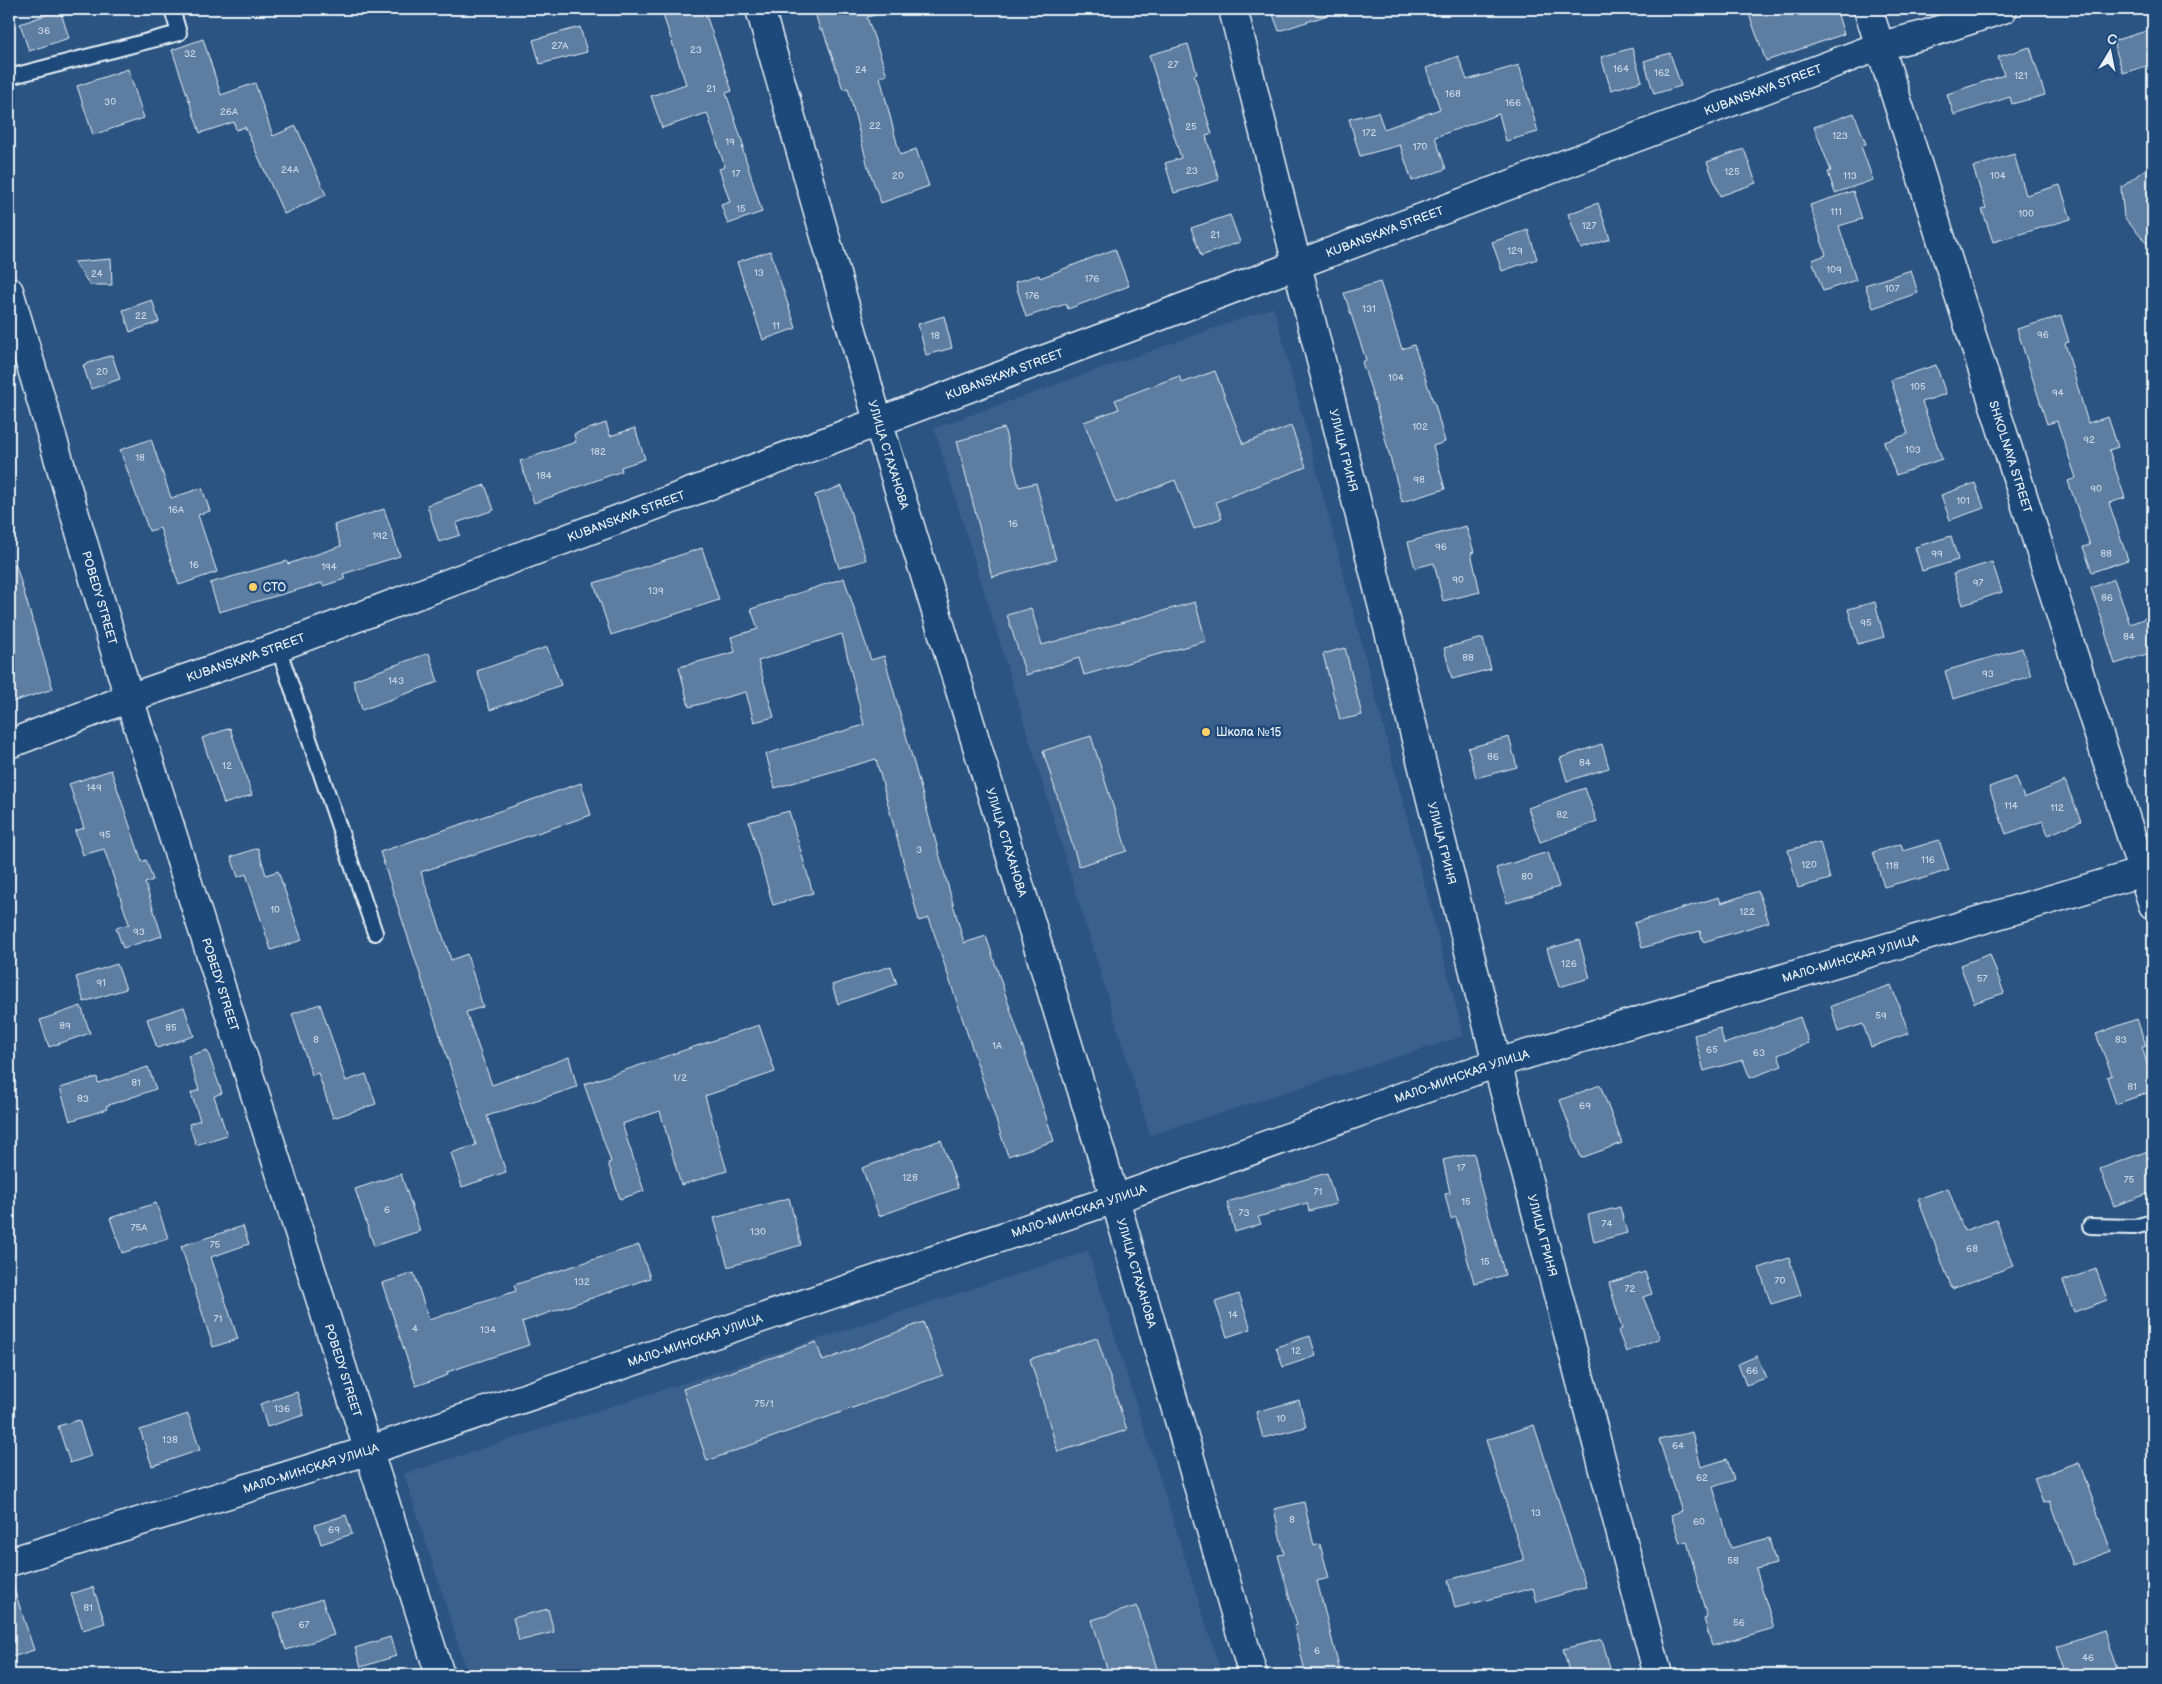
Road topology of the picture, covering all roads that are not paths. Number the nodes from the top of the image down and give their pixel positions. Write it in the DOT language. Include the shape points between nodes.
graph roads {
  1 [pos="172,9"];
  2 [pos="760,9"];
  3 [pos="1233,9"];
  4 [pos="1868,9"];
  5 [pos="2003,9"];
  6 [pos="1880,46"];
  7 [pos="9,77"];
  8 [pos="1298,264"];
  9 [pos="9,291"];
  10 [pos="878,421"];
  11 [pos="278,647"];
  12 [pos="129,698"];
  13 [pos="9,744"];
  14 [pos="2148,871"];
  15 [pos="2153,905"];
  16 [pos="375,933"];
  17 [pos="1498,1063"];
  18 [pos="1115,1199"];
  19 [pos="2153,1222"];
  20 [pos="2090,1226"];
  21 [pos="370,1450"];
  22 [pos="9,1562"];
  23 [pos="440,1675"];
  24 [pos="1253,1675"];
  25 [pos="1658,1675"];
  1 -- 7 [label="lane" via="179,33"];
  2 -- 10 [label="street, УЛИЦА СТАХАНОВА"];
  3 -- 8 [label="street, УЛИЦА ГРИНЯ"];
  4 -- 6 [label="street, SHKOLNAYA STREET"];
  5 -- 6 [label="street, KUBANSKAYA STREET" via="1924,36"];
  6 -- 8 [label="street, KUBANSKAYA STREET"];
  6 -- 14 [label="street, SHKOLNAYA STREET"];
  8 -- 10 [label="street, KUBANSKAYA STREET"];
  8 -- 17 [label="street, УЛИЦА ГРИНЯ"];
  9 -- 12 [label="street, POBEDY STREET"];
  10 -- 11 [label="street, KUBANSKAYA STREET"];
  10 -- 18 [label="street, УЛИЦА СТАХАНОВА"];
  11 -- 12 [label="street, KUBANSKAYA STREET"];
  11 -- 16 [label="lane"];
  12 -- 13 [label="street, KUBANSKAYA STREET"];
  12 -- 21 [label="street, POBEDY STREET"];
  14 -- 15 [label="street, SHKOLNAYA STREET"];
  14 -- 17 [label="street, МАЛО-МИНСКАЯ УЛИЦА"];
  17 -- 18 [label="street, МАЛО-МИНСКАЯ УЛИЦА"];
  17 -- 25 [label="street, УЛИЦА ГРИНЯ"];
  18 -- 21 [label="street, МАЛО-МИНСКАЯ УЛИЦА"];
  18 -- 24 [label="street, УЛИЦА СТАХАНОВА"];
  19 -- 20 [label="lane" via="2134,1227"];
  21 -- 22 [label="street, МАЛО-МИНСКАЯ УЛИЦА"];
  21 -- 23 [label="street, POBEDY STREET"];
}
